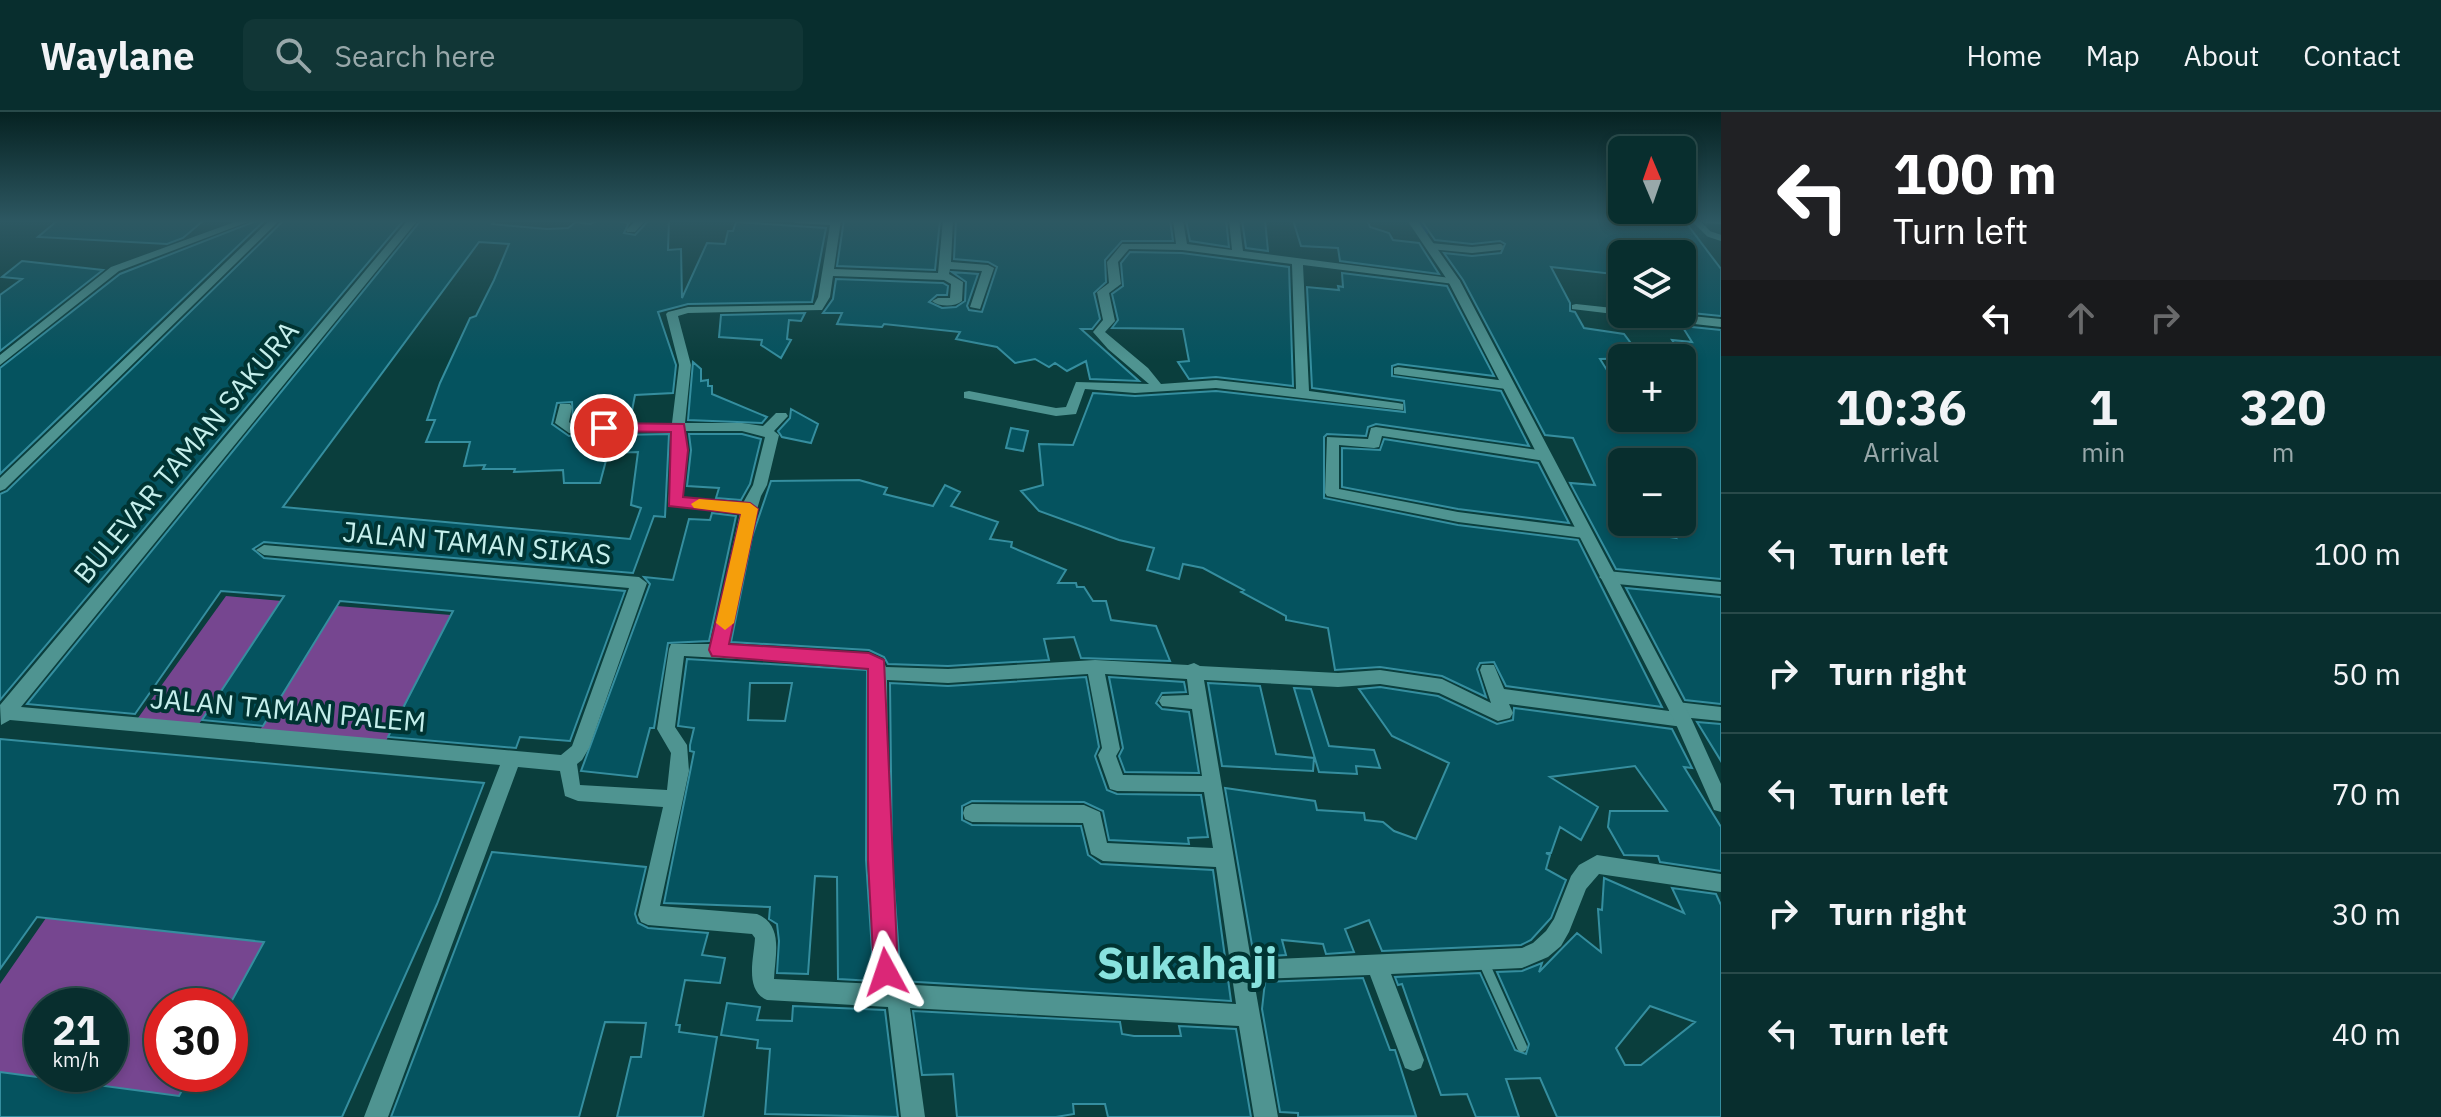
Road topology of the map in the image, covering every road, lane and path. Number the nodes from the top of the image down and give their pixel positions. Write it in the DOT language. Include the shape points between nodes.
graph roads {
  1 [pos="121,267"];
  2 [pos="227,267"];
  3 [pos="374,267"];
  4 [pos="829,267"];
  5 [pos="944,267"];
  6 [pos="1113,267"];
  7 [pos="1297,267"];
  8 [pos="1337,267"];
  9 [pos="1444,267"];
  10 [pos="944,270"];
  11 [pos="828,272"];
  12 [pos="1454,281"];
  13 [pos="938,301"];
  14 [pos="976,307"];
  15 [pos="1576,307"];
  16 [pos="1608,310"];
  17 [pos="1696,320"];
  18 [pos="1721,323"];
  19 [pos="0,361"];
  20 [pos="1398,371"];
  21 [pos="1506,385"];
  22 [pos="1157,387"];
  23 [pos="1303,394"];
  24 [pos="969,395"];
  25 [pos="565,407"];
  26 [pos="1398,407"];
  27 [pos="781,416"];
  28 [pos="678,427"];
  29 [pos="767,430"];
  30 [pos="1545,456"];
  31 [pos="0,486"];
  32 [pos="750,509"];
  33 [pos="1584,533"];
  34 [pos="264,550"];
  35 [pos="1607,577"];
  36 [pos="1721,588"];
  37 [pos="718,650"];
  38 [pos="1095,667"];
  39 [pos="1194,670"];
  40 [pos="1488,670"];
  41 [pos="879,673"];
  42 [pos="1500,696"];
  43 [pos="1168,701"];
  44 [pos="1199,702"];
  45 [pos="2,714"];
  46 [pos="1680,714"];
  47 [pos="1721,714"];
  48 [pos="512,758"];
  49 [pos="568,760"];
  50 [pos="1210,784"];
  51 [pos="674,799"];
  52 [pos="1721,804"];
  53 [pos="972,813"];
  54 [pos="1223,858"];
  55 [pos="1721,883"];
  56 [pos="1482,958"];
  57 [pos="1377,964"];
  58 [pos="1243,976"];
  59 [pos="892,994"];
  60 [pos="1248,1016"];
  61 [pos="1522,1047"];
  62 [pos="1413,1060"];
  63 [pos="376,1117"];
  64 [pos="913,1117"];
  65 [pos="1266,1117"];
  1 -- 19 [label="street"];
  2 -- 31 [label="street"];
  3 -- 45 [label="street, BULEVAR TAMAN SAKURA"];
  4 -- 11 [label="street"];
  5 -- 10 [label="street"];
  6 -- 22 [label="street" via="1115,284 1103,292 1109,321 1099,332"];
  7 -- 23 [label="street"];
  8 -- 12 [label="street"];
  9 -- 12 [label="street"];
  10 -- 11 [label="street"];
  10 -- 13 [label="street" via="957,282 956,301"];
  10 -- 14 [label="street" via="988,268"];
  11 -- 28 [label="street" via="824,297 814,309 672,314 685,365"];
  12 -- 21 [label="street"];
  15 -- 16 [label="street"];
  17 -- 18 [label="street"];
  20 -- 21 [label="street"];
  21 -- 30 [label="street"];
  22 -- 23 [label="street" via="1216,384"];
  22 -- 24 [label="street" via="1077,385 1074,404 1066,412"];
  23 -- 26 [label="street"];
  25 -- 28 [label="street" via="562,423 569,429"];
  27 -- 29 [label="street"];
  28 -- 29 [label="street"];
  28 -- 32 [label="street" via="675,502"];
  29 -- 32 [label="street" via="773,439"];
  30 -- 33 [label="street"];
  30 -- 33 [label="street" via="1378,431 1374,444 1333,439 1332,493"];
  32 -- 37 [label="street"];
  33 -- 35 [label="street"];
  34 -- 49 [label="street, JALAN TAMAN SIKAS" via="639,583 580,748"];
  35 -- 36 [label="street"];
  35 -- 46 [label="street"];
  37 -- 41 [label="street" via="869,660"];
  37 -- 51 [label="street" via="677,649 666,729 679,744 682,762"];
  38 -- 39 [label="street"];
  38 -- 41 [label="street" via="948,676"];
  38 -- 50 [label="street" via="1111,749 1107,755 1117,783"];
  39 -- 42 [label="street" via="1423,681 1498,714 1506,711"];
  39 -- 44 [label="street"];
  40 -- 42 [label="street"];
  41 -- 59 [label="street" via="879,860"];
  42 -- 46 [label="street"];
  43 -- 44 [label="street"];
  44 -- 50 [label="street"];
  45 -- 48 [label="street, JALAN TAMAN PALEM"];
  46 -- 47 [label="street"];
  46 -- 52 [label="street"];
  48 -- 49 [label="street, JALAN TAMAN PALEM"];
  48 -- 63 [label="street"];
  49 -- 51 [label="street" via="572,790 578,793"];
  50 -- 54 [label="street"];
  51 -- 59 [label="street" via="648,915 757,924 766,934 767,989"];
  53 -- 54 [label="street" via="1084,814 1093,818 1103,852"];
  54 -- 58 [label="street"];
  55 -- 56 [label="street" via="1597,864 1584,872 1555,942 1522,958"];
  56 -- 57 [label="street"];
  56 -- 61 [label="lane"];
  57 -- 58 [label="street" via="1262,968"];
  57 -- 62 [label="street"];
  58 -- 60 [label="street"];
  59 -- 60 [label="street"];
  59 -- 64 [label="street"];
  60 -- 65 [label="street"];
}
